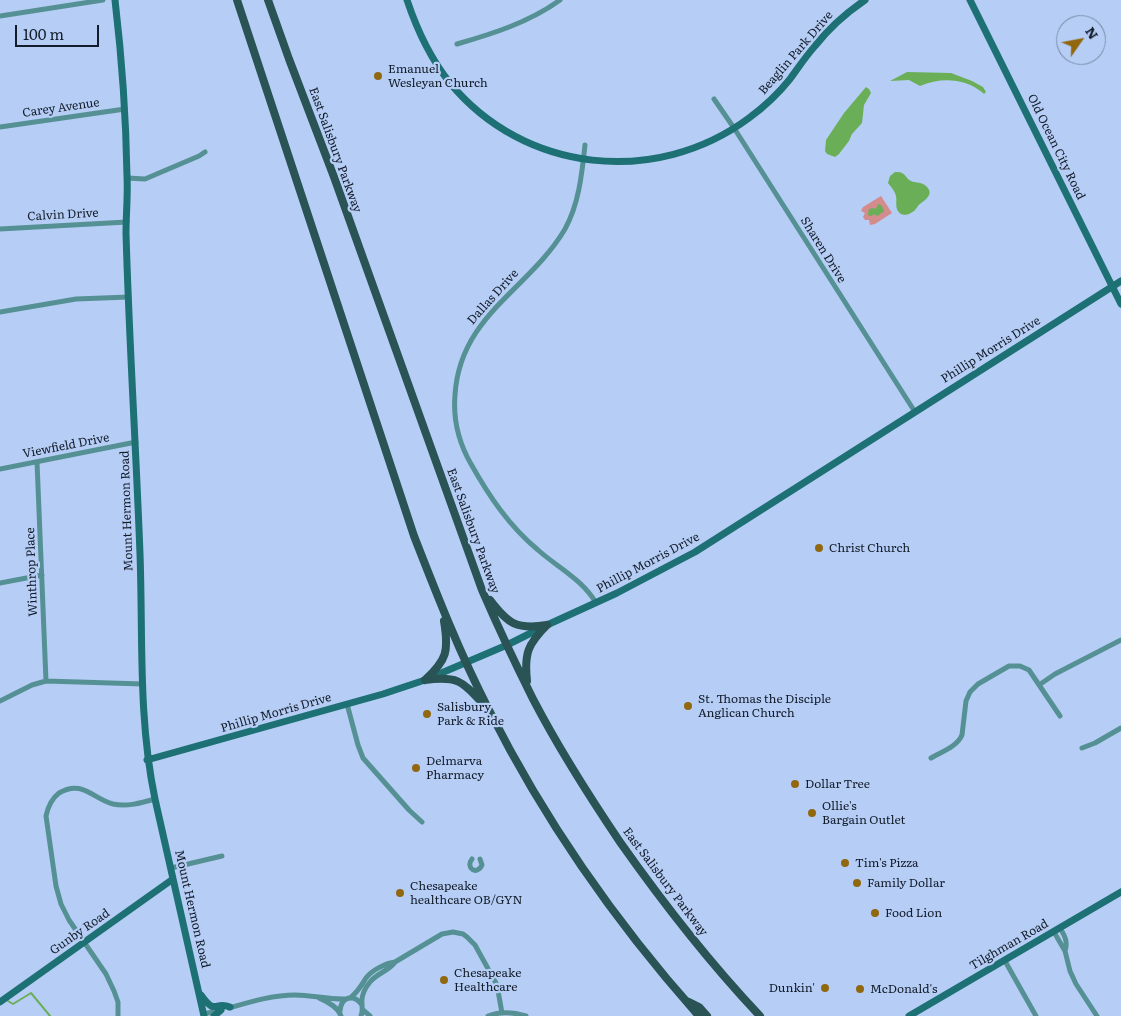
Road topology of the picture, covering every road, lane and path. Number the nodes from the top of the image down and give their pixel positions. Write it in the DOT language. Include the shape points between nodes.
graph roads {
  1 [pos="103,0"];
  2 [pos="115,0"];
  3 [pos="237,0"];
  4 [pos="268,0"];
  5 [pos="406,0"];
  6 [pos="560,0"];
  7 [pos="865,0"];
  8 [pos="970,0"];
  9 [pos="0,16"];
  10 [pos="457,44"];
  11 [pos="714,99"];
  12 [pos="125,109"];
  13 [pos="0,127"];
  14 [pos="734,128"];
  15 [pos="585,145"];
  16 [pos="205,152"];
  17 [pos="584,159"];
  18 [pos="127,178"];
  19 [pos="127,222"];
  20 [pos="0,229"];
  21 [pos="1121,281"];
  22 [pos="1112,286"];
  23 [pos="129,297"];
  24 [pos="1121,304"];
  25 [pos="0,312"];
  26 [pos="915,412"];
  27 [pos="136,442"];
  28 [pos="37,462"];
  29 [pos="0,469"];
  30 [pos="42,575"];
  31 [pos="0,583"];
  32 [pos="482,590"];
  33 [pos="596,602"];
  34 [pos="442,610"];
  35 [pos="547,625"];
  36 [pos="1121,640"];
  37 [pos="507,645"];
  38 [pos="466,663"];
  39 [pos="425,680"];
  40 [pos="46,682"];
  41 [pos="142,684"];
  42 [pos="1039,684"];
  43 [pos="528,689"];
  44 [pos="0,701"];
  45 [pos="347,704"];
  46 [pos="489,711"];
  47 [pos="1060,716"];
  48 [pos="1121,728"];
  49 [pos="1082,748"];
  50 [pos="931,758"];
  51 [pos="148,760"];
  52 [pos="155,798"];
  53 [pos="422,822"];
  54 [pos="222,856"];
  55 [pos="472,859"];
  56 [pos="480,859"];
  57 [pos="171,868"];
  58 [pos="173,879"];
  59 [pos="1121,892"];
  60 [pos="1057,930"];
  61 [pos="86,942"];
  62 [pos="1005,961"];
  63 [pos="395,962"];
  64 [pos="199,991"];
  65 [pos="316,997"];
  66 [pos="348,998"];
  67 [pos="685,1000"];
  68 [pos="0,1002"];
  69 [pos="230,1008"];
  70 [pos="221,1010"];
  71 [pos="362,1010"];
  72 [pos="502,1013"];
  73 [pos="340,1014"];
  74 [pos="204,1015"];
  75 [pos="118,1016"];
  76 [pos="214,1016"];
  77 [pos="370,1016"];
  78 [pos="488,1016"];
  79 [pos="526,1016"];
  80 [pos="699,1016"];
  81 [pos="707,1016"];
  82 [pos="760,1016"];
  83 [pos="909,1016"];
  84 [pos="1036,1016"];
  85 [pos="1097,1016"];
  1 -- 9 [label="street"];
  2 -- 12 [label="main road, Mount Hermon Road"];
  3 -- 34 [label="main road" via="414,536"];
  4 -- 32 [label="main road, East Salisbury Parkway"];
  5 -- 17 [label="main road, Beaglin Park Drive" via="436,64 475,109 532,144"];
  6 -- 10 [label="street" via="521,22"];
  7 -- 14 [label="main road, Beaglin Park Drive" via="825,34 776,94"];
  8 -- 22 [label="main road, Old Ocean City Road"];
  11 -- 14 [label="street, Sharen Drive"];
  12 -- 13 [label="street, Carey Avenue"];
  12 -- 18 [label="main road, Mount Hermon Road"];
  14 -- 17 [label="main road, Beaglin Park Drive" via="698,147 664,158 635,162"];
  14 -- 26 [label="street, Sharen Drive"];
  15 -- 17 [label="street, Dallas Drive"];
  16 -- 18 [label="street" via="145,179"];
  17 -- 33 [label="street, Dallas Drive" via="568,224 544,257 482,323 467,346 456,378 454,408 464,451 496,505 522,536 585,587"];
  18 -- 19 [label="main road, Mount Hermon Road"];
  19 -- 20 [label="street, Calvin Drive"];
  19 -- 23 [label="main road, Mount Hermon Road"];
  21 -- 22 [label="main road, Phillip Morris Drive"];
  22 -- 24 [label="main road, Old Ocean City Road"];
  22 -- 26 [label="main road, Phillip Morris Drive"];
  23 -- 25 [label="street" via="76,299"];
  23 -- 27 [label="main road, Mount Hermon Road"];
  26 -- 33 [label="main road, Phillip Morris Drive" via="695,552"];
  27 -- 28 [label="street, Viewfield Drive"];
  27 -- 41 [label="main road, Mount Hermon Road"];
  28 -- 29 [label="street, Viewfield Drive"];
  28 -- 30 [label="street, Winthrop Place"];
  30 -- 31 [label="street"];
  30 -- 40 [label="street, Winthrop Place"];
  32 -- 35 [label="main road" via="509,621 524,627"];
  32 -- 37 [label="main road, East Salisbury Parkway"];
  33 -- 35 [label="main road, Phillip Morris Drive"];
  34 -- 38 [label="main road"];
  34 -- 39 [label="main road" via="447,647 439,666"];
  35 -- 37 [label="main road, Phillip Morris Drive"];
  35 -- 43 [label="main road" via="530,646 526,662"];
  36 -- 42 [label="street"];
  37 -- 38 [label="main road, Phillip Morris Drive"];
  37 -- 43 [label="main road, East Salisbury Parkway"];
  38 -- 39 [label="main road, Phillip Morris Drive"];
  38 -- 46 [label="main road"];
  39 -- 45 [label="main road, Phillip Morris Drive"];
  39 -- 46 [label="main road" via="444,678 462,683"];
  40 -- 41 [label="street"];
  40 -- 44 [label="street"];
  41 -- 51 [label="main road, Mount Hermon Road"];
  42 -- 47 [label="street"];
  42 -- 50 [label="street" via="1029,670 1014,665 978,684 968,696 960,740"];
  43 -- 82 [label="main road, East Salisbury Parkway" via="576,774 637,866 681,926"];
  45 -- 51 [label="main road, Phillip Morris Drive"];
  45 -- 53 [label="street" via="363,758"];
  46 -- 67 [label="main road" via="582,866"];
  48 -- 49 [label="street"];
  51 -- 52 [label="main road, Mount Hermon Road"];
  52 -- 57 [label="main road, Mount Hermon Road"];
  52 -- 61 [label="street" via="121,805 72,788 55,796 49,805 46,816 58,895 65,913"];
  54 -- 57 [label="street"];
  55 -- 56 [label="street" via="470,866 473,870 482,867"];
  57 -- 58 [label="main road, Mount Hermon Road"];
  58 -- 61 [label="main road, Gunby Road"];
  58 -- 64 [label="main road, Mount Hermon Road"];
  59 -- 60 [label="main road, Tilghman Road"];
  60 -- 62 [label="main road, Tilghman Road"];
  60 -- 85 [label="street" via="1076,984"];
  61 -- 68 [label="main road, Gunby Road"];
  61 -- 75 [label="street" via="114,991"];
  62 -- 83 [label="main road, Tilghman Road"];
  62 -- 84 [label="street"];
  63 -- 66 [label="street" via="371,974"];
  63 -- 71 [label="street" via="371,981 364,993"];
  63 -- 72 [label="street" via="442,934 463,934 475,945 498,985"];
  64 -- 69 [label="main road" via="211,1006"];
  64 -- 74 [label="main road, Mount Hermon Road"];
  65 -- 66 [label="street"];
  65 -- 69 [label="street" via="282,996"];
  65 -- 73 [label="street" via="330,1003"];
  66 -- 71 [label="street" via="358,1000"];
  66 -- 73 [label="street" via="341,1004"];
  67 -- 80 [label="main road"];
  67 -- 81 [label="main road" via="700,1007"];
  69 -- 70 [label="street"];
  70 -- 74 [label="street"];
  70 -- 76 [label="main road"];
  71 -- 77 [label="street"];
  72 -- 78 [label="street"];
  72 -- 79 [label="street"];
}
